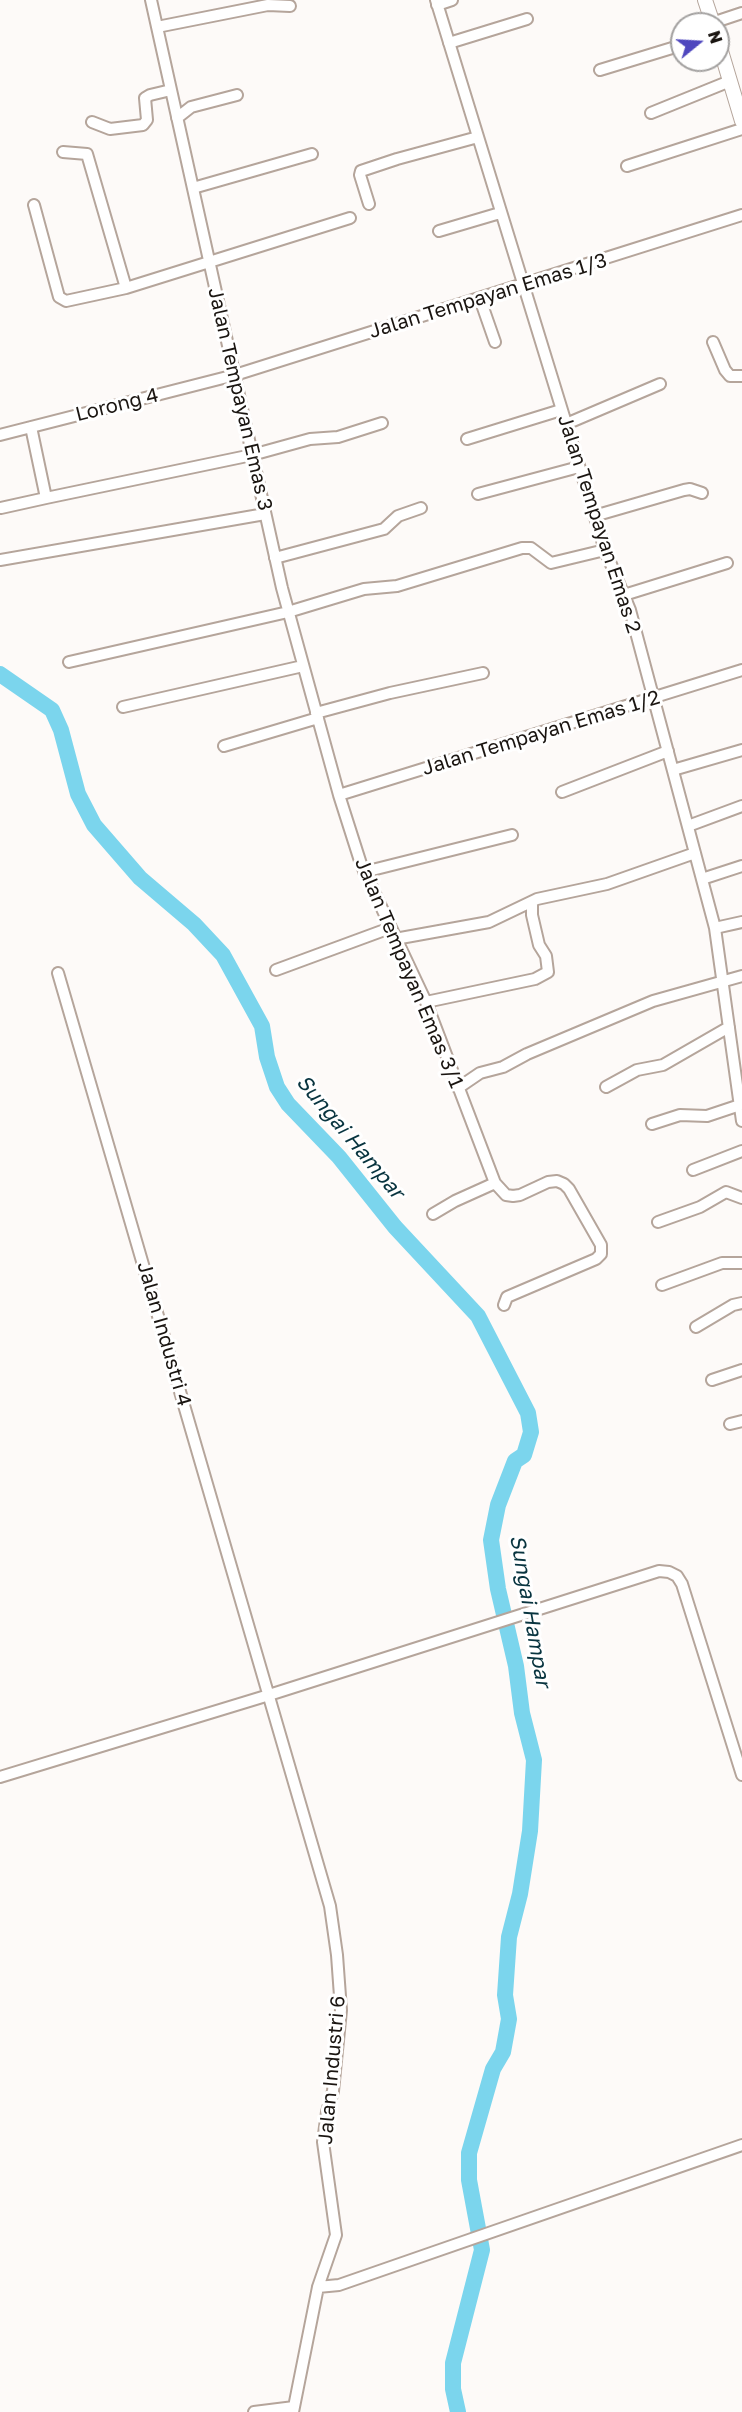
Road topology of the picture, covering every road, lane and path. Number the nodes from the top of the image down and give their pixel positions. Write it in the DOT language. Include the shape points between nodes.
graph roads {
  1 [pos="151,0"];
  2 [pos="452,0"];
  3 [pos="436,2"];
  4 [pos="290,6"];
  5 [pos="527,19"];
  6 [pos="157,27"];
  7 [pos="449,43"];
  8 [pos="670,49"];
  9 [pos="600,70"];
  10 [pos="727,72"];
  11 [pos="730,81"];
  12 [pos="171,90"];
  13 [pos="237,95"];
  14 [pos="651,113"];
  15 [pos="177,118"];
  16 [pos="742,121"];
  17 [pos="92,122"];
  18 [pos="742,129"];
  19 [pos="477,138"];
  20 [pos="63,152"];
  21 [pos="312,154"];
  22 [pos="627,166"];
  23 [pos="193,188"];
  24 [pos="369,204"];
  25 [pos="34,205"];
  26 [pos="500,213"];
  27 [pos="742,215"];
  28 [pos="350,218"];
  29 [pos="439,231"];
  30 [pos="209,262"];
  31 [pos="523,285"];
  32 [pos="126,288"];
  33 [pos="480,298"];
  34 [pos="495,342"];
  35 [pos="713,342"];
  36 [pos="235,375"];
  37 [pos="742,376"];
  38 [pos="660,384"];
  39 [pos="561,410"];
  40 [pos="382,423"];
  41 [pos="566,424"];
  42 [pos="31,427"];
  43 [pos="0,435"];
  44 [pos="466,439"];
  45 [pos="252,456"];
  46 [pos="579,467"];
  47 [pos="702,493"];
  48 [pos="478,494"];
  49 [pos="46,498"];
  50 [pos="1,508"];
  51 [pos="421,508"];
  52 [pos="265,514"];
  53 [pos="594,516"];
  54 [pos="605,550"];
  55 [pos="275,558"];
  56 [pos="0,560"];
  57 [pos="726,563"];
  58 [pos="624,595"];
  59 [pos="288,612"];
  60 [pos="69,662"];
  61 [pos="303,666"];
  62 [pos="742,670"];
  63 [pos="483,673"];
  64 [pos="654,699"];
  65 [pos="123,707"];
  66 [pos="317,716"];
  67 [pos="224,746"];
  68 [pos="742,750"];
  69 [pos="668,751"];
  70 [pos="673,770"];
  71 [pos="562,792"];
  72 [pos="339,795"];
  73 [pos="742,806"];
  74 [pos="688,826"];
  75 [pos="512,835"];
  76 [pos="695,853"];
  77 [pos="742,866"];
  78 [pos="364,872"];
  79 [pos="702,879"];
  80 [pos="532,902"];
  81 [pos="742,922"];
  82 [pos="390,928"];
  83 [pos="715,928"];
  84 [pos="395,939"];
  85 [pos="276,970"];
  86 [pos="58,973"];
  87 [pos="742,976"];
  88 [pos="722,982"];
  89 [pos="426,1002"];
  90 [pos="729,1027"];
  91 [pos="737,1055"];
  92 [pos="606,1087"];
  93 [pos="458,1088"];
  94 [pos="740,1105"];
  95 [pos="742,1121"];
  96 [pos="652,1124"];
  97 [pos="742,1151"];
  98 [pos="693,1170"];
  99 [pos="495,1183"];
  100 [pos="742,1198"];
  101 [pos="433,1214"];
  102 [pos="658,1222"];
  103 [pos="742,1263"];
  104 [pos="662,1285"];
  105 [pos="742,1303"];
  106 [pos="504,1305"];
  107 [pos="696,1327"];
  108 [pos="742,1370"];
  109 [pos="712,1380"];
  110 [pos="742,1421"];
  111 [pos="729,1424"];
  112 [pos="269,1695"];
  113 [pos="742,1775"];
  114 [pos="0,1777"];
  115 [pos="742,2145"];
  116 [pos="318,2287"];
  117 [pos="293,2409"];
  118 [pos="254,2412"];
  1 -- 6 [label="street, Jalan Tempayan Emas 3"];
  2 -- 3 [label="street"];
  3 -- 7 [label="street, Jalan Tempayan Emas 2"];
  4 -- 6 [label="street" via="268,5"];
  5 -- 7 [label="street"];
  6 -- 12 [label="street, Jalan Tempayan Emas 3"];
  7 -- 19 [label="street, Jalan Tempayan Emas 2"];
  8 -- 9 [label="street"];
  10 -- 11 [label="street"];
  11 -- 14 [label="street"];
  11 -- 16 [label="street"];
  12 -- 15 [label="street, Jalan Tempayan Emas 3"];
  12 -- 17 [label="street" via="145,98 147,120 143,125 110,129"];
  13 -- 15 [label="street" via="191,107"];
  15 -- 23 [label="street, Jalan Tempayan Emas 3"];
  18 -- 22 [label="street"];
  19 -- 24 [label="street" via="363,169 360,175"];
  19 -- 26 [label="street, Jalan Tempayan Emas 2"];
  20 -- 32 [label="street" via="87,154"];
  21 -- 23 [label="street"];
  23 -- 30 [label="street, Jalan Tempayan Emas 3"];
  25 -- 32 [label="street" via="59,297 66,301"];
  26 -- 29 [label="street"];
  26 -- 31 [label="street, Jalan Tempayan Emas 2"];
  27 -- 31 [label="street, Jalan Tempayan Emas 1/3"];
  28 -- 30 [label="street"];
  30 -- 32 [label="street"];
  30 -- 36 [label="street, Jalan Tempayan Emas 3"];
  31 -- 33 [label="street, Jalan Tempayan Emas 1/3"];
  31 -- 39 [label="street, Jalan Tempayan Emas 2"];
  33 -- 34 [label="street"];
  33 -- 36 [label="street, Jalan Tempayan Emas 1/3"];
  35 -- 37 [label="street" via="730,376"];
  36 -- 42 [label="street, Lorong 4"];
  36 -- 45 [label="street, Jalan Tempayan Emas 3"];
  38 -- 41 [label="street"];
  39 -- 41 [label="street, Jalan Tempayan Emas 2"];
  39 -- 44 [label="street"];
  40 -- 45 [label="street"];
  41 -- 46 [label="street, Jalan Tempayan Emas 2"];
  42 -- 43 [label="street, Lorong 4"];
  42 -- 49 [label="street"];
  45 -- 49 [label="street"];
  45 -- 52 [label="street, Jalan Tempayan Emas 3"];
  46 -- 48 [label="street"];
  46 -- 53 [label="street, Jalan Tempayan Emas 2"];
  47 -- 53 [label="street" via="684,490"];
  49 -- 50 [label="street"];
  51 -- 55 [label="street" via="398,516 384,529"];
  52 -- 55 [label="street, Jalan Tempayan Emas 3"];
  52 -- 56 [label="street"];
  53 -- 54 [label="street, Jalan Tempayan Emas 2"];
  54 -- 58 [label="street, Jalan Tempayan Emas 2"];
  54 -- 59 [label="street" via="551,563 531,548 522,548 397,586 364,589"];
  55 -- 59 [label="street, Jalan Tempayan Emas 3"];
  57 -- 58 [label="street"];
  58 -- 64 [label="street, Jalan Tempayan Emas 2"];
  59 -- 60 [label="street"];
  59 -- 61 [label="street, Jalan Tempayan Emas 3"];
  61 -- 65 [label="street"];
  61 -- 66 [label="street, Jalan Tempayan Emas 3"];
  62 -- 64 [label="street, Jalan Tempayan Emas 1/2"];
  63 -- 66 [label="street" via="390,693"];
  64 -- 69 [label="street, Jalan Tempayan Emas 2"];
  64 -- 72 [label="street, Jalan Tempayan Emas 1/2"];
  66 -- 67 [label="street"];
  66 -- 72 [label="street, Jalan Tempayan Emas 3"];
  68 -- 70 [label="street"];
  69 -- 70 [label="street, Jalan Tempayan Emas 2"];
  69 -- 71 [label="street"];
  70 -- 74 [label="street, Jalan Tempayan Emas 2"];
  72 -- 78 [label="street, Jalan Tempayan Emas 3/1"];
  73 -- 74 [label="street"];
  74 -- 76 [label="street, Jalan Tempayan Emas 2"];
  75 -- 78 [label="street"];
  76 -- 79 [label="street, Jalan Tempayan Emas 2"];
  76 -- 80 [label="street" via="607,884"];
  77 -- 79 [label="street"];
  78 -- 82 [label="street, Jalan Tempayan Emas 3/1"];
  79 -- 83 [label="street, Jalan Tempayan Emas 2"];
  80 -- 84 [label="street" via="489,922"];
  80 -- 89 [label="street" via="548,972 535,979"];
  81 -- 83 [label="street"];
  82 -- 84 [label="street, Jalan Tempayan Emas 3/1"];
  82 -- 85 [label="street"];
  83 -- 88 [label="street, Jalan Tempayan Emas 2"];
  84 -- 89 [label="street, Jalan Tempayan Emas 3/1"];
  86 -- 112 [label="street, Jalan Industri 4"];
  87 -- 88 [label="street"];
  88 -- 90 [label="street, Jalan Tempayan Emas 2"];
  88 -- 93 [label="street" via="652,1001 503,1067 480,1073"];
  89 -- 93 [label="street, Jalan Tempayan Emas 3/1"];
  90 -- 91 [label="street, Jalan Tempayan Emas 2"];
  90 -- 92 [label="street" via="663,1065 643,1068"];
  91 -- 94 [label="street, Jalan Tempayan Emas 2"];
  93 -- 99 [label="street, Jalan Tempayan Emas 3/1"];
  94 -- 95 [label="street, Jalan Tempayan Emas 2"];
  94 -- 96 [label="street" via="707,1116 680,1115"];
  97 -- 98 [label="street"];
  99 -- 101 [label="street"];
  99 -- 106 [label="street" via="506,1195 513,1196 548,1182 557,1180 564,1184 602,1249 596,1259 507,1297"];
  100 -- 102 [label="street" via="726,1192 700,1207"];
  103 -- 104 [label="street" via="722,1263"];
  105 -- 107 [label="street"];
  108 -- 109 [label="street"];
  110 -- 111 [label="street"];
  112 -- 113 [label="street" via="659,1571 669,1572 682,1584"];
  112 -- 114 [label="street"];
  112 -- 116 [label="street, Jalan Industri 6" via="330,1906 339,1980 338,2052 323,2142 336,2235"];
  115 -- 116 [label="street" via="339,2285"];
  116 -- 117 [label="street, Jalan Industri 6"];
  117 -- 118 [label="street"];
}
